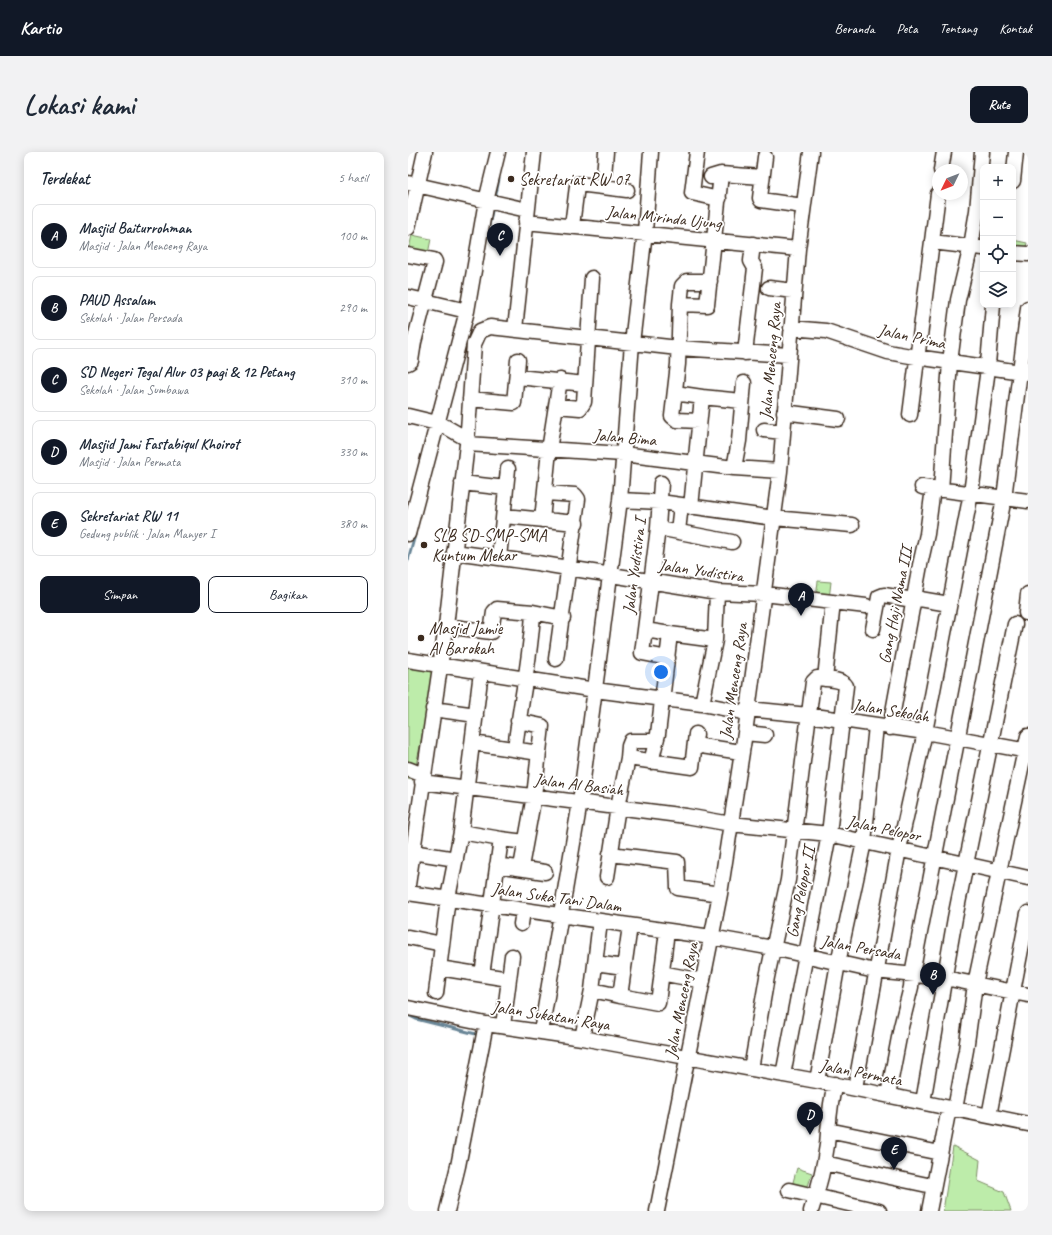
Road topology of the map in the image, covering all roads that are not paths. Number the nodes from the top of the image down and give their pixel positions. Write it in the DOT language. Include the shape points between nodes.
graph roads {
  1 [pos="425,152"];
  2 [pos="498,152"];
  3 [pos="534,152"];
  4 [pos="606,152"];
  5 [pos="651,152"];
  6 [pos="697,152"];
  7 [pos="811,152"];
  8 [pos="944,152"];
  9 [pos="982,152"];
  10 [pos="1016,152"];
  11 [pos="765,157"];
  12 [pos="942,164"];
  13 [pos="1015,164"];
  14 [pos="707,175"];
  15 [pos="762,177"];
  16 [pos="413,184"];
  17 [pos="603,187"];
  18 [pos="627,190"];
  19 [pos="719,199"];
  20 [pos="937,200"];
  21 [pos="491,203"];
  22 [pos="803,206"];
  23 [pos="527,216"];
  24 [pos="572,226"];
  25 [pos="408,228"];
  26 [pos="645,232"];
  27 [pos="715,240"];
  28 [pos="932,242"];
  29 [pos="753,244"];
  30 [pos="977,247"];
  31 [pos="798,249"];
  32 [pos="1016,253"];
  33 [pos="408,254"];
  34 [pos="1028,254"];
  35 [pos="592,278"];
  36 [pos="710,281"];
  37 [pos="768,288"];
  38 [pos="794,291"];
  39 [pos="408,297"];
  40 [pos="424,301"];
  41 [pos="680,304"];
  42 [pos="993,308"];
  43 [pos="1028,308"];
  44 [pos="467,311"];
  45 [pos="470,328"];
  46 [pos="791,328"];
  47 [pos="515,329"];
  48 [pos="587,337"];
  49 [pos="411,341"];
  50 [pos="632,343"];
  51 [pos="678,348"];
  52 [pos="745,353"];
  53 [pos="789,355"];
  54 [pos="916,357"];
  55 [pos="518,360"];
  56 [pos="950,362"];
  57 [pos="408,363"];
  58 [pos="988,367"];
  59 [pos="1024,372"];
  60 [pos="518,377"];
  61 [pos="560,380"];
  62 [pos="744,383"];
  63 [pos="585,384"];
  64 [pos="675,393"];
  65 [pos="702,397"];
  66 [pos="470,399"];
  67 [pos="742,401"];
  68 [pos="556,406"];
  69 [pos="784,412"];
  70 [pos="910,415"];
  71 [pos="408,416"];
  72 [pos="838,419"];
  73 [pos="699,421"];
  74 [pos="443,425"];
  75 [pos="764,430"];
  76 [pos="783,432"];
  77 [pos="467,442"];
  78 [pos="549,450"];
  79 [pos="623,454"];
  80 [pos="695,463"];
  81 [pos="734,468"];
  82 [pos="508,469"];
  83 [pos="780,471"];
  84 [pos="462,483"];
  85 [pos="661,483"];
  86 [pos="506,488"];
  87 [pos="932,488"];
  88 [pos="546,493"];
  89 [pos="971,493"];
  90 [pos="1004,498"];
  91 [pos="620,500"];
  92 [pos="1028,501"];
  93 [pos="660,502"];
  94 [pos="686,506"];
  95 [pos="504,516"];
  96 [pos="774,518"];
  97 [pos="542,520"];
  98 [pos="576,523"];
  99 [pos="852,525"];
  100 [pos="658,528"];
  101 [pos="678,531"];
  102 [pos="408,533"];
  103 [pos="732,542"];
  104 [pos="454,552"];
  105 [pos="499,558"];
  106 [pos="570,568"];
  107 [pos="610,574"];
  108 [pos="652,581"];
  109 [pos="717,592"];
  110 [pos="764,594"];
  111 [pos="1028,594"];
  112 [pos="913,599"];
  113 [pos="833,602"];
  114 [pos="949,604"];
  115 [pos="866,606"];
  116 [pos="533,612"];
  117 [pos="1026,613"];
  118 [pos="563,618"];
  119 [pos="1015,624"];
  120 [pos="446,626"];
  121 [pos="873,629"];
  122 [pos="645,630"];
  123 [pos="670,634"];
  124 [pos="715,640"];
  125 [pos="668,658"];
  126 [pos="556,659"];
  127 [pos="408,660"];
  128 [pos="440,665"];
  129 [pos="481,672"];
  130 [pos="524,678"];
  131 [pos="825,679"];
  132 [pos="595,690"];
  133 [pos="663,699"];
  134 [pos="702,704"];
  135 [pos="433,709"];
  136 [pos="747,711"];
  137 [pos="476,715"];
  138 [pos="808,715"];
  139 [pos="841,720"];
  140 [pos="518,721"];
  141 [pos="883,727"];
  142 [pos="925,732"];
  143 [pos="745,733"];
  144 [pos="764,735"];
  145 [pos="1028,736"];
  146 [pos="957,739"];
  147 [pos="656,741"];
  148 [pos="473,743"];
  149 [pos="991,744"];
  150 [pos="515,749"];
  151 [pos="1026,750"];
  152 [pos="741,752"];
  153 [pos="539,753"];
  154 [pos="628,758"];
  155 [pos="651,762"];
  156 [pos="408,769"];
  157 [pos="423,778"];
  158 [pos="468,788"];
  159 [pos="534,796"];
  160 [pos="580,802"];
  161 [pos="618,807"];
  162 [pos="731,824"];
  163 [pos="794,831"];
  164 [pos="462,832"];
  165 [pos="829,834"];
  166 [pos="501,839"];
  167 [pos="525,842"];
  168 [pos="864,842"];
  169 [pos="899,849"];
  170 [pos="412,852"];
  171 [pos="610,854"];
  172 [pos="934,857"];
  173 [pos="456,859"];
  174 [pos="497,865"];
  175 [pos="966,865"];
  176 [pos="521,867"];
  177 [pos="545,872"];
  178 [pos="999,872"];
  179 [pos="607,877"];
  180 [pos="1028,878"];
  181 [pos="408,885"];
  182 [pos="408,893"];
  183 [pos="720,894"];
  184 [pos="448,898"];
  185 [pos="492,905"];
  186 [pos="1028,913"];
  187 [pos="560,916"];
  188 [pos="600,921"];
  189 [pos="630,926"];
  190 [pos="667,931"];
  191 [pos="706,936"];
  192 [pos="408,937"];
  193 [pos="442,944"];
  194 [pos="773,948"];
  195 [pos="512,956"];
  196 [pos="806,956"];
  197 [pos="595,963"];
  198 [pos="838,963"];
  199 [pos="624,967"];
  200 [pos="439,968"];
  201 [pos="875,971"];
  202 [pos="661,973"];
  203 [pos="912,974"];
  204 [pos="482,975"];
  205 [pos="945,978"];
  206 [pos="509,980"];
  207 [pos="703,980"];
  208 [pos="975,984"];
  209 [pos="592,990"];
  210 [pos="1013,992"];
  211 [pos="436,994"];
  212 [pos="1028,995"];
  213 [pos="620,996"];
  214 [pos="408,1008"];
  215 [pos="486,1024"];
  216 [pos="503,1026"];
  217 [pos="541,1032"];
  218 [pos="582,1038"];
  219 [pos="687,1058"];
  220 [pos="750,1069"];
  221 [pos="783,1075"];
  222 [pos="817,1081"];
  223 [pos="835,1084"];
  224 [pos="855,1088"];
  225 [pos="888,1095"];
  226 [pos="923,1102"];
  227 [pos="952,1108"];
  228 [pos="989,1116"];
  229 [pos="1028,1124"];
  230 [pos="828,1130"];
  231 [pos="940,1153"];
  232 [pos="824,1163"];
  233 [pos="932,1186"];
  234 [pos="789,1190"];
  235 [pos="816,1196"];
  236 [pos="447,1211"];
  237 [pos="657,1211"];
  238 [pos="811,1211"];
  239 [pos="879,1211"];
  240 [pos="929,1211"];
  1 -- 16 [label="street"];
  2 -- 21 [label="street"];
  3 -- 23 [label="street"];
  4 -- 17 [label="street"];
  5 -- 26 [label="street"];
  6 -- 14 [label="street"];
  7 -- 22 [label="street, Jalan Menceng Raya"];
  8 -- 12 [label="street"];
  9 -- 30 [label="street, Gang Haji Nama III"];
  10 -- 13 [label="street"];
  11 -- 15 [label="street"];
  14 -- 15 [label="street"];
  14 -- 19 [label="street"];
  14 -- 19 [label="street" via="692,191 693,194"];
  15 -- 22 [label="street" via="761,200"];
  16 -- 21 [label="street, Jalan Mirinda Ujung"];
  16 -- 25 [label="street"];
  17 -- 18 [label="street"];
  17 -- 24 [label="street" via="578,184"];
  19 -- 27 [label="street"];
  20 -- 28 [label="street"];
  21 -- 23 [label="street, Jalan Mirinda Ujung"];
  21 -- 44 [label="street"];
  22 -- 31 [label="street, Jalan Menceng Raya"];
  23 -- 24 [label="street, Jalan Mirinda Ujung"];
  23 -- 47 [label="street"];
  24 -- 26 [label="street, Jalan Mirinda Ujung"];
  26 -- 27 [label="street, Jalan Mirinda Ujung"];
  26 -- 50 [label="street"];
  27 -- 29 [label="street, Jalan Mirinda Ujung"];
  27 -- 36 [label="street"];
  28 -- 30 [label="street"];
  28 -- 54 [label="street"];
  29 -- 31 [label="street, Jalan Mirinda Ujung"];
  29 -- 52 [label="street" via="751,261 755,268"];
  30 -- 56 [label="street, Gang Haji Nama III" via="958,300"];
  31 -- 38 [label="street, Jalan Menceng Raya"];
  32 -- 34 [label="street"];
  33 -- 40 [label="street" via="434,261"];
  35 -- 48 [label="street"];
  36 -- 41 [label="street" via="684,282"];
  36 -- 41 [label="street" via="707,305"];
  37 -- 38 [label="street"];
  38 -- 46 [label="street, Jalan Menceng Raya"];
  39 -- 40 [label="street"];
  40 -- 44 [label="street"];
  40 -- 49 [label="street"];
  41 -- 51 [label="street"];
  42 -- 58 [label="street"];
  43 -- 59 [label="street"];
  44 -- 45 [label="street"];
  45 -- 47 [label="street"];
  45 -- 66 [label="street" via="474,344"];
  45 -- 74 [label="street"];
  46 -- 53 [label="street, Jalan Menceng Raya"];
  46 -- 54 [label="street, Jalan Prima" via="826,332 888,352"];
  47 -- 48 [label="street"];
  48 -- 50 [label="street"];
  48 -- 63 [label="street"];
  49 -- 57 [label="street" via="411,361"];
  50 -- 51 [label="street"];
  50 -- 79 [label="street"];
  51 -- 52 [label="street"];
  51 -- 64 [label="street"];
  52 -- 53 [label="street"];
  53 -- 69 [label="street, Jalan Menceng Raya"];
  54 -- 56 [label="street, Jalan Prima"];
  54 -- 70 [label="street"];
  55 -- 60 [label="street"];
  56 -- 58 [label="street, Jalan Prima"];
  56 -- 87 [label="street, Gang Haji Nama III" via="944,429"];
  58 -- 59 [label="street, Jalan Prima"];
  58 -- 89 [label="street"];
  59 -- 90 [label="street"];
  60 -- 61 [label="street"];
  60 -- 66 [label="street" via="515,402 512,404"];
  61 -- 63 [label="street"];
  61 -- 68 [label="street"];
  62 -- 67 [label="street"];
  63 -- 68 [label="street" via="584,402 580,408"];
  64 -- 65 [label="street"];
  64 -- 73 [label="street" via="673,418"];
  65 -- 67 [label="street"];
  65 -- 73 [label="street"];
  66 -- 77 [label="street"];
  67 -- 81 [label="street"];
  68 -- 78 [label="street"];
  69 -- 72 [label="street"];
  69 -- 76 [label="street, Jalan Menceng Raya"];
  71 -- 74 [label="street, Jalan Bima"];
  73 -- 80 [label="street"];
  74 -- 77 [label="street, Jalan Bima"];
  74 -- 102 [label="street"];
  75 -- 76 [label="street"];
  76 -- 83 [label="street, Jalan Menceng Raya"];
  77 -- 78 [label="street, Jalan Bima"];
  77 -- 84 [label="street"];
  78 -- 79 [label="street, Jalan Bima"];
  78 -- 88 [label="street"];
  79 -- 80 [label="street, Jalan Bima"];
  79 -- 91 [label="street"];
  80 -- 81 [label="street, Jalan Bima"];
  80 -- 94 [label="street"];
  81 -- 83 [label="street, Jalan Bima"];
  82 -- 86 [label="street"];
  83 -- 96 [label="street, Jalan Menceng Raya"];
  84 -- 86 [label="street"];
  84 -- 104 [label="street"];
  85 -- 93 [label="street, Jalan Yudistira I"];
  86 -- 95 [label="street"];
  87 -- 89 [label="street"];
  87 -- 112 [label="street, Gang Haji Nama III" via="926,542"];
  88 -- 97 [label="street"];
  88 -- 98 [label="street" via="578,496"];
  89 -- 90 [label="street"];
  89 -- 114 [label="street"];
  90 -- 92 [label="street"];
  90 -- 146 [label="street"];
  91 -- 93 [label="street"];
  91 -- 107 [label="street"];
  93 -- 94 [label="street"];
  93 -- 100 [label="street, Jalan Yudistira I"];
  94 -- 96 [label="street"];
  94 -- 101 [label="street"];
  95 -- 97 [label="street"];
  95 -- 105 [label="street"];
  96 -- 99 [label="street"];
  96 -- 110 [label="street, Jalan Menceng Raya"];
  97 -- 98 [label="street"];
  98 -- 106 [label="street"];
  100 -- 101 [label="street"];
  100 -- 108 [label="street, Jalan Yudistira I"];
  101 -- 103 [label="street"];
  104 -- 105 [label="street"];
  104 -- 120 [label="street"];
  105 -- 106 [label="street"];
  106 -- 107 [label="street"];
  106 -- 118 [label="street"];
  107 -- 108 [label="street, Jalan Yudistira"];
  107 -- 132 [label="street"];
  108 -- 109 [label="street, Jalan Yudistira"];
  108 -- 122 [label="street, Jalan Yudistira I"];
  109 -- 110 [label="street, Jalan Yudistira"];
  109 -- 124 [label="street"];
  110 -- 113 [label="street, Jalan Yudistira"];
  110 -- 136 [label="street, Jalan Menceng Raya"];
  111 -- 117 [label="street"];
  112 -- 114 [label="street"];
  112 -- 121 [label="street" via="884,595 879,597"];
  112 -- 141 [label="street, Gang Haji Nama III"];
  113 -- 115 [label="street, Jalan Yudistira"];
  113 -- 131 [label="street"];
  114 -- 142 [label="street"];
  116 -- 118 [label="street"];
  116 -- 120 [label="street" via="496,609 491,632"];
  116 -- 130 [label="street" via="532,640"];
  118 -- 126 [label="street"];
  119 -- 149 [label="street"];
  120 -- 128 [label="street"];
  122 -- 123 [label="street"];
  122 -- 125 [label="street, Jalan Yudistira I" via="642,654"];
  123 -- 124 [label="street"];
  123 -- 125 [label="street"];
  124 -- 134 [label="street"];
  125 -- 133 [label="street"];
  127 -- 128 [label="street, Jalan Sekolah"];
  128 -- 129 [label="street, Jalan Sekolah"];
  128 -- 135 [label="street"];
  129 -- 130 [label="street, Jalan Sekolah"];
  129 -- 137 [label="street"];
  130 -- 132 [label="street, Jalan Sekolah"];
  130 -- 140 [label="street"];
  131 -- 138 [label="street" via="817,678 813,681"];
  131 -- 139 [label="street, Gang Pelopor II" via="846,685"];
  132 -- 133 [label="street, Jalan Sekolah"];
  132 -- 160 [label="street"];
  133 -- 134 [label="street, Jalan Sekolah"];
  133 -- 147 [label="street"];
  134 -- 136 [label="street, Jalan Sekolah"];
  135 -- 137 [label="street"];
  135 -- 157 [label="street"];
  136 -- 138 [label="street, Jalan Sekolah"];
  136 -- 143 [label="street, Jalan Menceng Raya"];
  137 -- 148 [label="street"];
  138 -- 139 [label="street, Jalan Sekolah"];
  138 -- 163 [label="street"];
  139 -- 141 [label="street, Jalan Sekolah"];
  139 -- 165 [label="street, Gang Pelopor II"];
  140 -- 150 [label="street"];
  140 -- 153 [label="street" via="542,726"];
  141 -- 142 [label="street, Jalan Sekolah"];
  141 -- 168 [label="street, Gang Haji Nama III"];
  142 -- 146 [label="street, Jalan Sekolah"];
  142 -- 169 [label="street"];
  143 -- 144 [label="street"];
  143 -- 152 [label="street, Jalan Menceng Raya"];
  145 -- 151 [label="street"];
  146 -- 149 [label="street, Jalan Sekolah"];
  146 -- 172 [label="street"];
  147 -- 154 [label="street" via="632,741"];
  147 -- 155 [label="street"];
  148 -- 150 [label="street"];
  148 -- 158 [label="street"];
  149 -- 151 [label="street, Jalan Sekolah"];
  149 -- 175 [label="street"];
  150 -- 153 [label="street"];
  151 -- 178 [label="street"];
  152 -- 155 [label="street" via="695,740 692,767"];
  152 -- 162 [label="street, Jalan Menceng Raya"];
  153 -- 159 [label="street"];
  154 -- 155 [label="street"];
  154 -- 161 [label="street"];
  156 -- 157 [label="street, Jalan Al Basiah"];
  157 -- 158 [label="street, Jalan Al Basiah"];
  157 -- 170 [label="street"];
  158 -- 159 [label="street, Jalan Al Basiah"];
  158 -- 164 [label="street"];
  159 -- 160 [label="street, Jalan Al Basiah"];
  159 -- 167 [label="street"];
  160 -- 161 [label="street, Jalan Al Basiah"];
  160 -- 187 [label="street"];
  161 -- 162 [label="street, Jalan Al Basiah"];
  161 -- 171 [label="street"];
  162 -- 163 [label="street, Jalan Pelopor"];
  162 -- 183 [label="street, Jalan Menceng Raya"];
  163 -- 165 [label="street, Jalan Pelopor"];
  163 -- 194 [label="street" via="788,880"];
  164 -- 166 [label="street"];
  164 -- 173 [label="street"];
  165 -- 168 [label="street, Jalan Pelopor"];
  165 -- 196 [label="street, Gang Pelopor II"];
  166 -- 167 [label="street"];
  166 -- 174 [label="street"];
  167 -- 176 [label="street"];
  168 -- 169 [label="street, Jalan Pelopor"];
  168 -- 198 [label="street, Gang Haji Nama III"];
  169 -- 172 [label="street, Jalan Pelopor"];
  169 -- 201 [label="street"];
  170 -- 173 [label="street"];
  170 -- 181 [label="street"];
  171 -- 179 [label="street"];
  171 -- 183 [label="street" via="677,862 678,888"];
  172 -- 175 [label="street, Jalan Pelopor"];
  172 -- 203 [label="street"];
  173 -- 184 [label="street"];
  174 -- 176 [label="street"];
  174 -- 185 [label="street"];
  175 -- 178 [label="street, Jalan Pelopor"];
  175 -- 205 [label="street"];
  176 -- 177 [label="street"];
  178 -- 180 [label="street, Jalan Pelopor"];
  178 -- 208 [label="street"];
  182 -- 184 [label="street, Jalan Suka Tani Dalam"];
  183 -- 191 [label="street, Jalan Menceng Raya"];
  184 -- 185 [label="street, Jalan Suka Tani Dalam"];
  184 -- 193 [label="street"];
  185 -- 187 [label="street, Jalan Suka Tani Dalam" via="522,917"];
  185 -- 204 [label="street"];
  186 -- 210 [label="street"];
  187 -- 188 [label="street, Jalan Suka Tani Dalam"];
  187 -- 217 [label="street"];
  188 -- 189 [label="street, Jalan Suka Tani Dalam"];
  188 -- 197 [label="street"];
  189 -- 190 [label="street, Jalan Suka Tani Dalam"];
  189 -- 199 [label="street"];
  190 -- 191 [label="street, Jalan Suka Tani Dalam"];
  190 -- 202 [label="street"];
  191 -- 194 [label="street, Jalan Persada"];
  191 -- 207 [label="street, Jalan Menceng Raya"];
  192 -- 193 [label="street"];
  193 -- 200 [label="street"];
  194 -- 196 [label="street, Jalan Persada"];
  194 -- 220 [label="street"];
  195 -- 206 [label="street"];
  196 -- 198 [label="street, Jalan Persada"];
  196 -- 221 [label="street, Gang Pelopor II"];
  197 -- 199 [label="street"];
  197 -- 209 [label="street"];
  198 -- 201 [label="street, Jalan Persada"];
  198 -- 222 [label="street, Gang Haji Nama III"];
  199 -- 213 [label="street"];
  200 -- 204 [label="street"];
  200 -- 211 [label="street"];
  201 -- 203 [label="street, Jalan Persada"];
  201 -- 224 [label="street"];
  202 -- 207 [label="street"];
  202 -- 213 [label="street" via="658,1003"];
  203 -- 205 [label="street, Jalan Persada"];
  203 -- 225 [label="street"];
  204 -- 206 [label="street"];
  205 -- 208 [label="street, Jalan Persada"];
  205 -- 226 [label="street"];
  206 -- 216 [label="street"];
  207 -- 219 [label="street, Jalan Menceng Raya"];
  208 -- 210 [label="street, Jalan Persada"];
  208 -- 227 [label="street" via="966,1050"];
  209 -- 213 [label="street"];
  209 -- 218 [label="street"];
  210 -- 212 [label="street, Jalan Persada"];
  210 -- 228 [label="street"];
  214 -- 215 [label="street, Jalan Sukatani Raya"];
  215 -- 216 [label="street, Jalan Sukatani Raya"];
  215 -- 236 [label="street"];
  216 -- 217 [label="street, Jalan Sukatani Raya"];
  217 -- 218 [label="street, Jalan Sukatani Raya"];
  218 -- 219 [label="street, Jalan Sukatani Raya"];
  219 -- 220 [label="street, Jalan Permata"];
  219 -- 237 [label="street, Jalan Menceng Raya"];
  220 -- 221 [label="street, Jalan Permata"];
  221 -- 222 [label="street, Jalan Permata"];
  222 -- 223 [label="street, Jalan Permata"];
  223 -- 224 [label="street, Jalan Permata"];
  223 -- 230 [label="street" via="829,1109"];
  224 -- 225 [label="street, Jalan Permata"];
  225 -- 226 [label="street, Jalan Permata"];
  226 -- 227 [label="street, Jalan Permata"];
  227 -- 228 [label="street, Jalan Permata"];
  227 -- 231 [label="street"];
  228 -- 229 [label="street, Jalan Permata"];
  230 -- 231 [label="street"];
  230 -- 232 [label="street"];
  231 -- 233 [label="street"];
  232 -- 233 [label="street"];
  232 -- 235 [label="street"];
  233 -- 240 [label="street"];
  234 -- 235 [label="street"];
  235 -- 238 [label="street"];
  235 -- 239 [label="street"];
}
